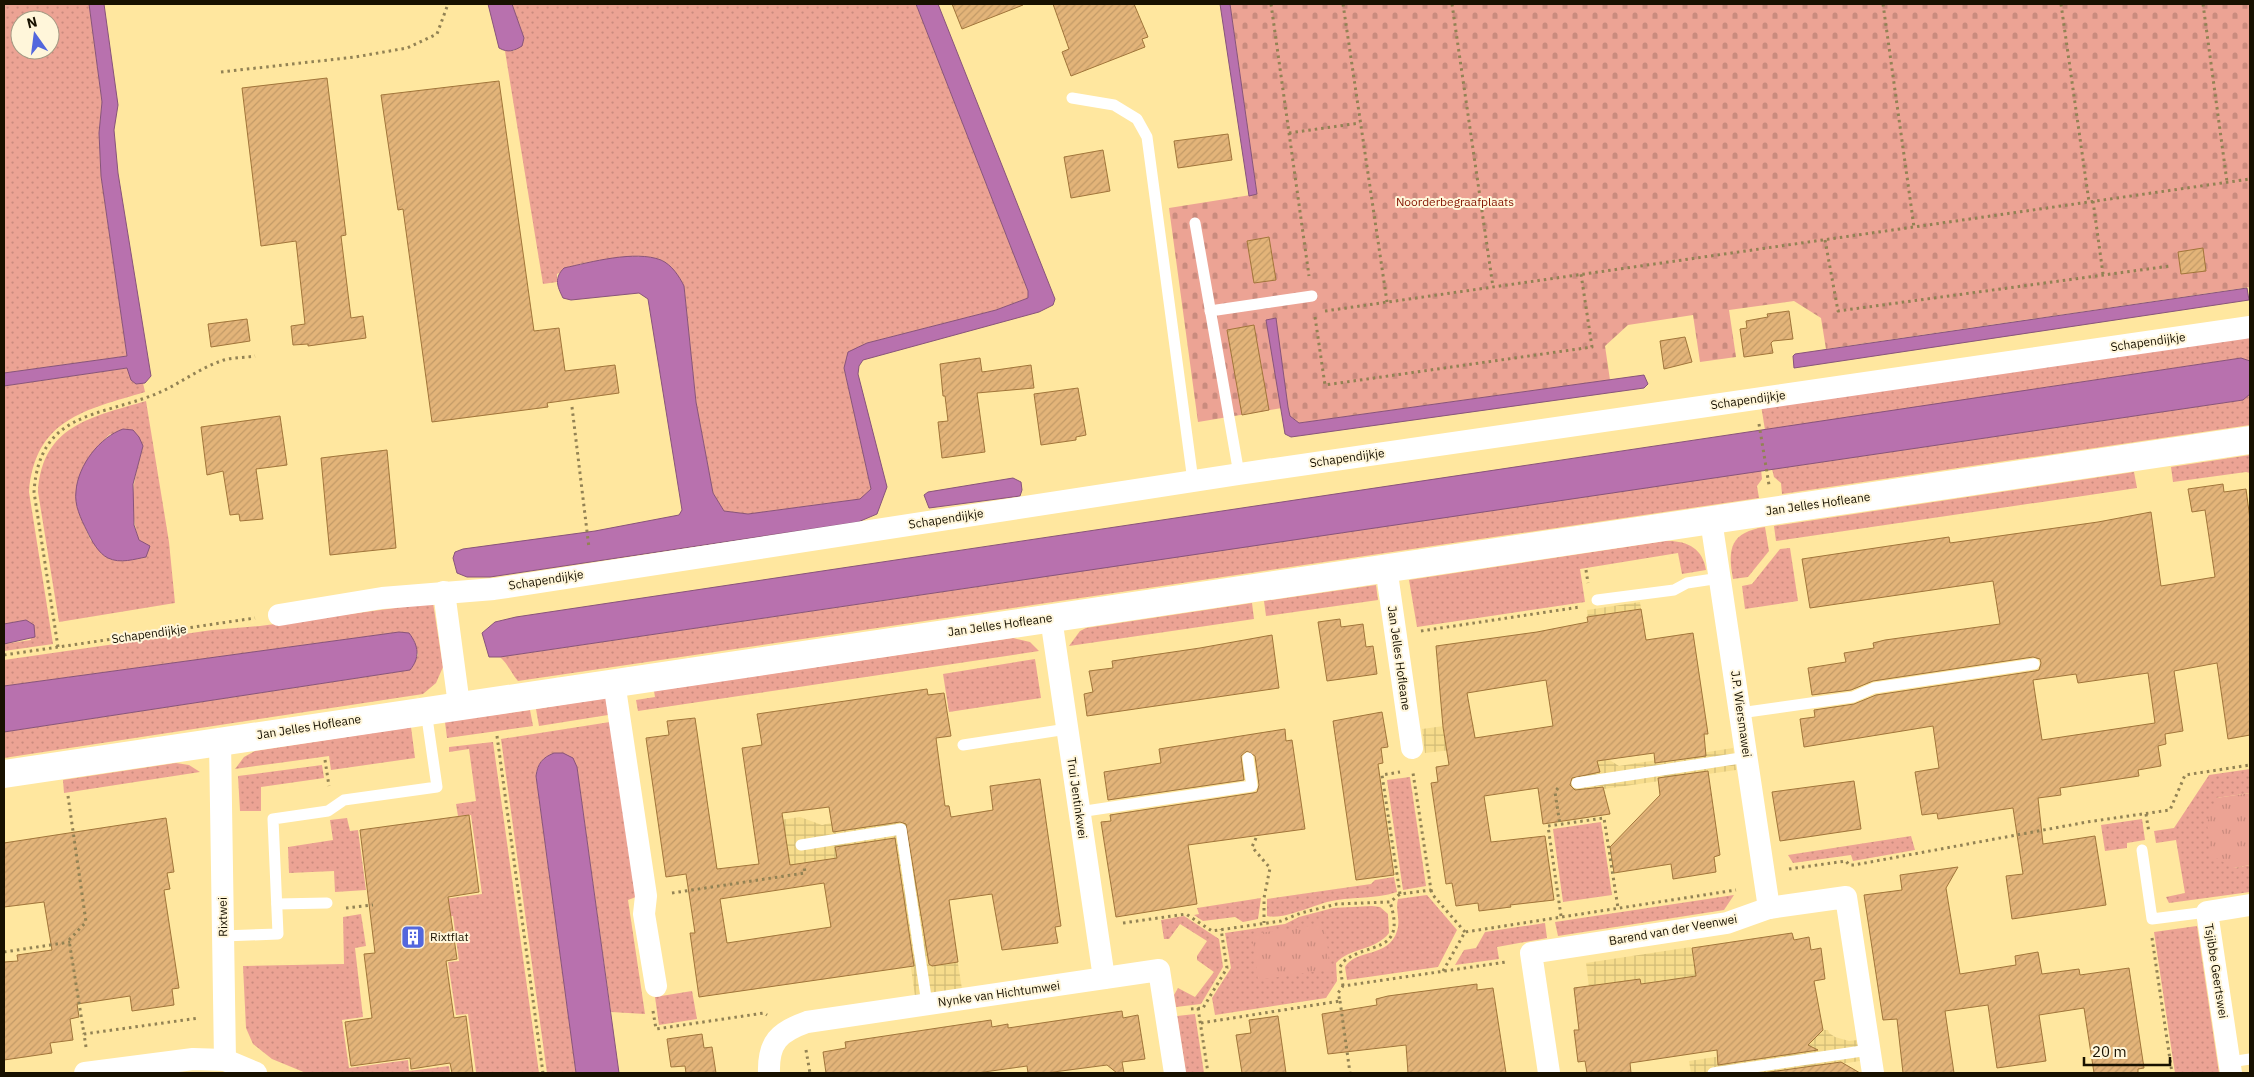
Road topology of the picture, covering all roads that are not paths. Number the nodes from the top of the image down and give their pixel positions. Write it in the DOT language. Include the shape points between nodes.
graph roads {
  1 [pos="1072,98"];
  2 [pos="1195,222"];
  3 [pos="1312,296"];
  4 [pos="1210,311"];
  5 [pos="2250,327"];
  6 [pos="2250,440"];
  7 [pos="1239,474"];
  8 [pos="1192,481"];
  9 [pos="1711,520"];
  10 [pos="1386,567"];
  11 [pos="1720,578"];
  12 [pos="444,592"];
  13 [pos="1596,600"];
  14 [pos="279,615"];
  15 [pos="1051,618"];
  16 [pos="2034,664"];
  17 [pos="614,682"];
  18 [pos="459,705"];
  19 [pos="426,710"];
  20 [pos="1740,713"];
  21 [pos="1067,729"];
  22 [pos="220,741"];
  23 [pos="963,745"];
  24 [pos="1412,748"];
  25 [pos="1747,757"];
  26 [pos="1248,758"];
  27 [pos="4,774"];
  28 [pos="1577,783"];
  29 [pos="1079,812"];
  30 [pos="801,845"];
  31 [pos="2142,850"];
  32 [pos="327,903"];
  33 [pos="277,904"];
  34 [pos="2250,905"];
  35 [pos="1770,908"];
  36 [pos="2207,912"];
  37 [pos="223,936"];
  38 [pos="1104,978"];
  39 [pos="656,986"];
  40 [pos="927,1004"];
  41 [pos="1869,1050"];
  42 [pos="225,1060"];
  43 [pos="2237,1064"];
  44 [pos="162,1068"];
  45 [pos="88,1073"];
  46 [pos="256,1073"];
  47 [pos="769,1073"];
  48 [pos="1174,1073"];
  49 [pos="1549,1073"];
  50 [pos="1713,1073"];
  51 [pos="1873,1073"];
  1 -- 8 [label="lane" via="1114,105 1137,119 1147,137"];
  2 -- 4 [label="lane"];
  3 -- 4 [label="lane"];
  4 -- 7 [label="lane"];
  5 -- 7 [label="street, Schapendijkje"];
  6 -- 9 [label="street, Jan Jelles Hofleane"];
  7 -- 8 [label="street, Schapendijkje"];
  8 -- 12 [label="street, Schapendijkje" via="494,589"];
  9 -- 10 [label="street, Jan Jelles Hofleane"];
  9 -- 11 [label="street, J.P. Wiersmawei"];
  10 -- 15 [label="street, Jan Jelles Hofleane"];
  10 -- 24 [label="street, Jan Jelles Hofleane"];
  11 -- 13 [label="lane" via="1687,583 1674,590"];
  11 -- 20 [label="street, J.P. Wiersmawei"];
  12 -- 14 [label="street, Schapendijkje" via="382,598"];
  12 -- 18 [label="street"];
  15 -- 17 [label="street, Jan Jelles Hofleane"];
  15 -- 21 [label="street, Trui Jentinkwei"];
  16 -- 20 [label="lane" via="1874,688 1853,697"];
  17 -- 18 [label="street, Jan Jelles Hofleane"];
  17 -- 39 [label="street"];
  18 -- 19 [label="street, Jan Jelles Hofleane"];
  19 -- 22 [label="street, Jan Jelles Hofleane"];
  19 -- 33 [label="lane" via="437,787 344,800 328,811 273,819"];
  20 -- 25 [label="street, J.P. Wiersmawei"];
  21 -- 23 [label="lane"];
  21 -- 29 [label="street, Trui Jentinkwei"];
  22 -- 27 [label="street, Jan Jelles Hofleane"];
  22 -- 37 [label="street, Rixtwei"];
  25 -- 28 [label="lane"];
  25 -- 35 [label="street, J.P. Wiersmawei"];
  26 -- 29 [label="lane" via="1252,786"];
  29 -- 38 [label="street, Trui Jentinkwei"];
  30 -- 40 [label="lane" via="901,829"];
  31 -- 36 [label="lane" via="2152,919"];
  32 -- 33 [label="lane"];
  33 -- 37 [label="lane" via="278,934"];
  34 -- 36 [label="street, Tsjibbe Geertswei"];
  35 -- 41 [label="street, Barend van der Veenwei" via="1846,897"];
  35 -- 49 [label="street, Barend van der Veenwei" via="1727,923 1531,953"];
  36 -- 43 [label="street, Tsjibbe Geertswei"];
  37 -- 42 [label="street, Rixtwei"];
  38 -- 40 [label="street, Nynke van Hichtumwei"];
  38 -- 48 [label="street, Nynke van Hichtumwei" via="1159,970"];
  40 -- 47 [label="street, Nynke van Hichtumwei" via="807,1022 789,1028 775,1041 768,1057"];
  41 -- 50 [label="lane"];
  41 -- 51 [label="street, Barend van der Veenwei"];
  42 -- 44 [label="street" via="194,1059"];
  42 -- 46 [label="street"];
  44 -- 45 [label="street"];
}
